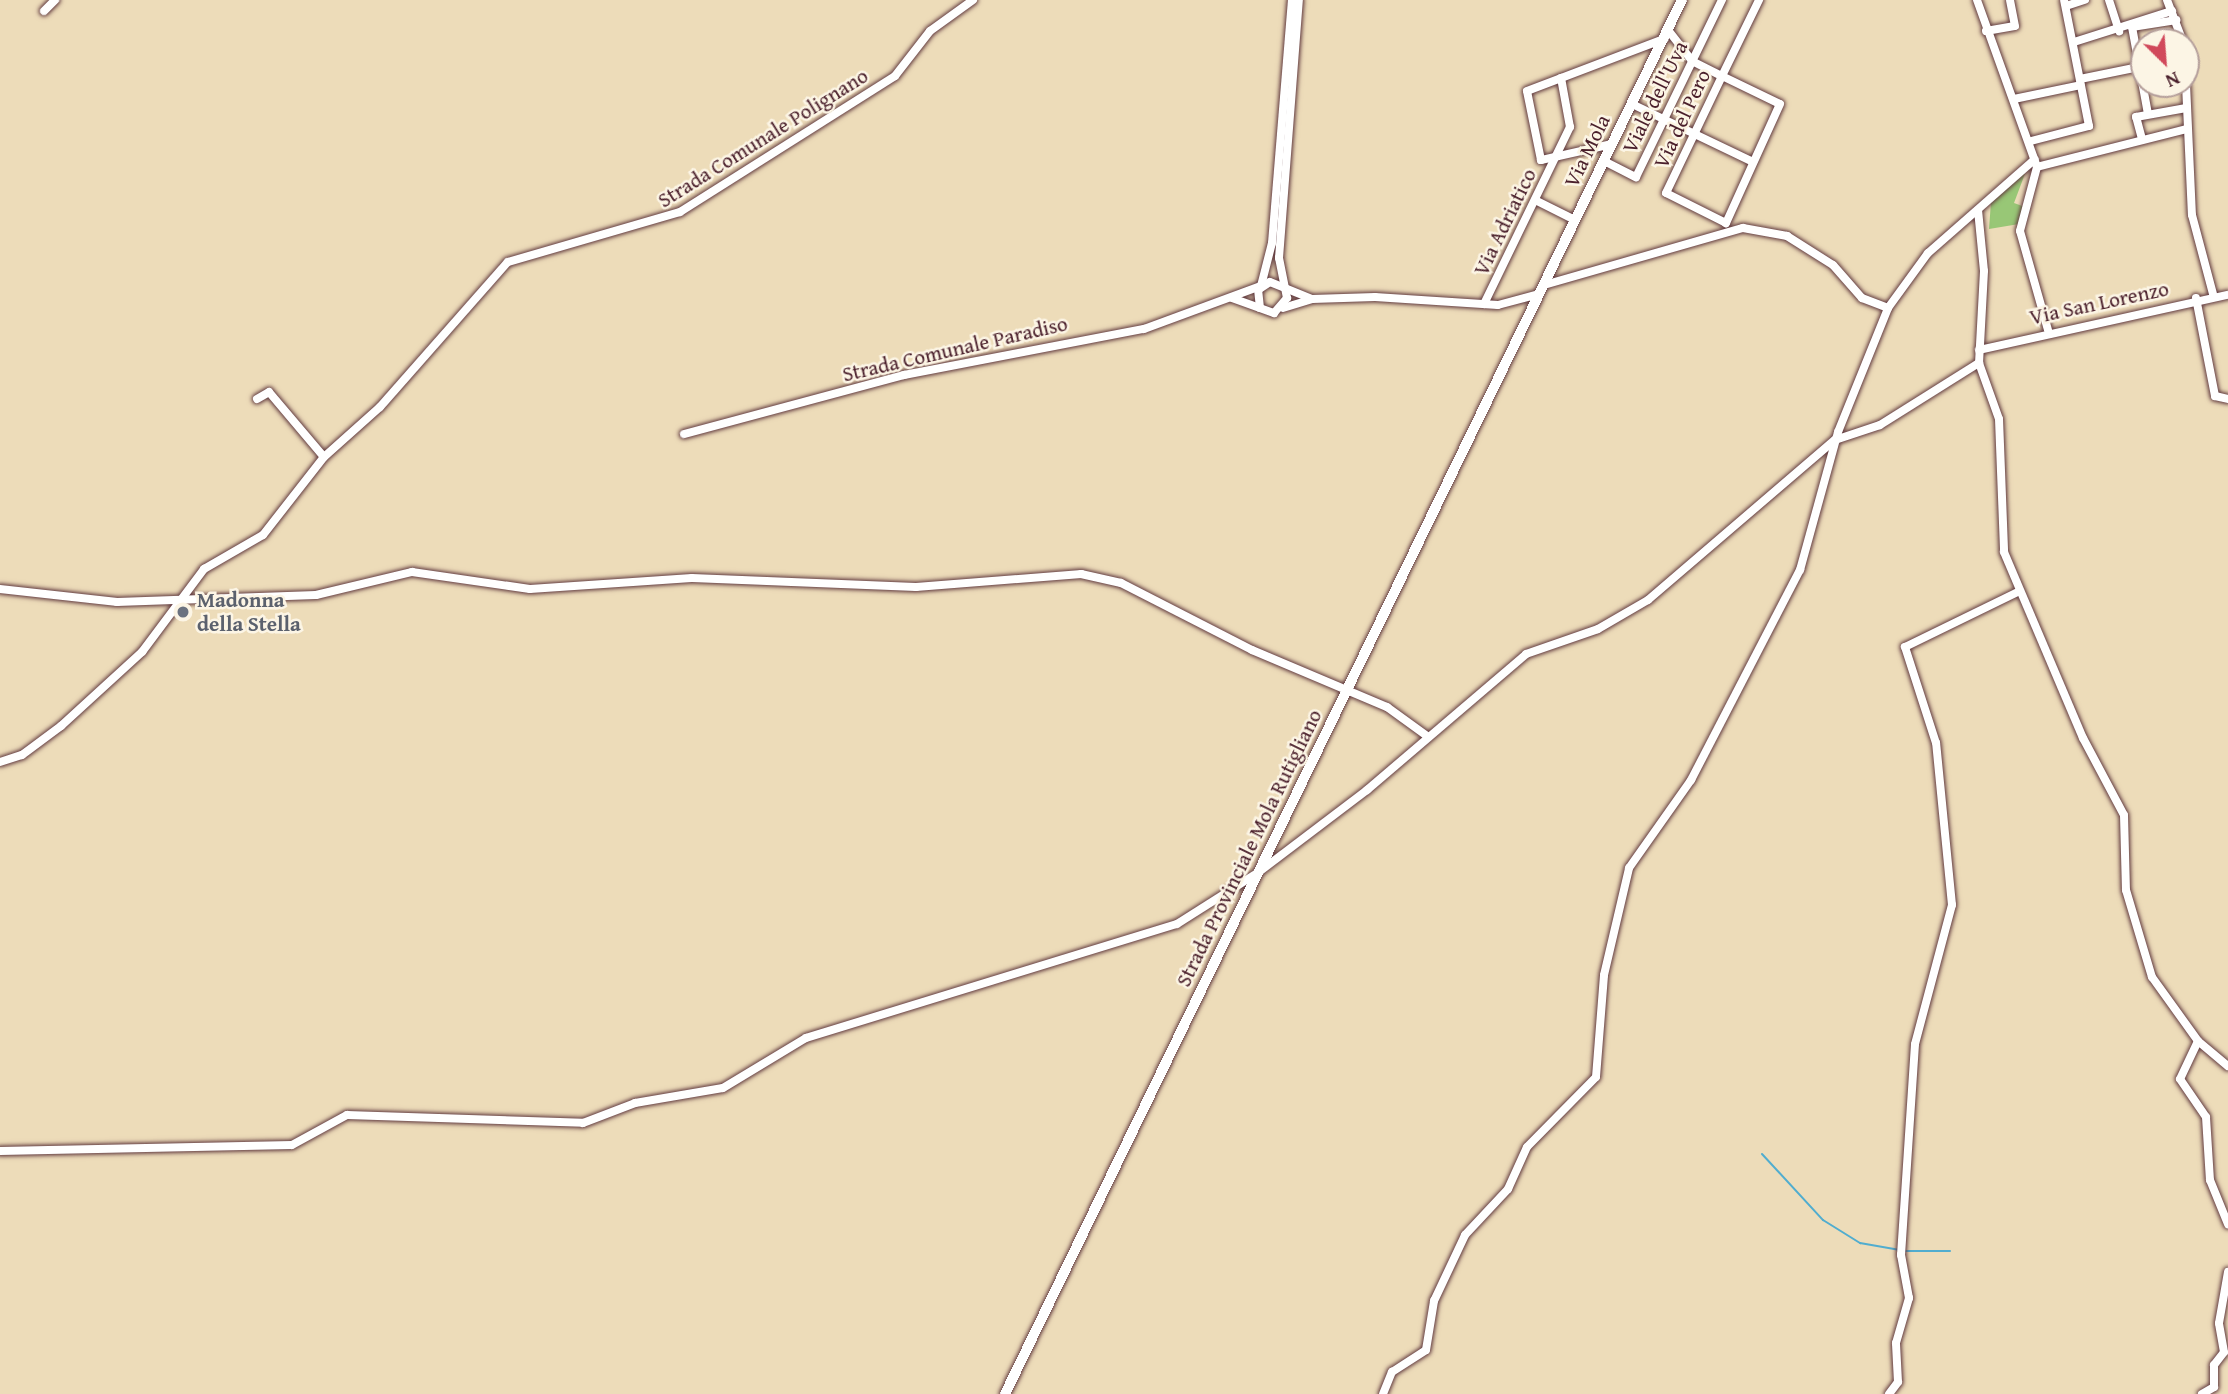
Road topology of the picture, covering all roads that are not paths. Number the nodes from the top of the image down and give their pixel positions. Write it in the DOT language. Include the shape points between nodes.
graph roads {
  1 [pos="55,0"];
  2 [pos="973,0"];
  3 [pos="1292,0"];
  4 [pos="1299,0"];
  5 [pos="1682,0"];
  6 [pos="1722,0"];
  7 [pos="1759,0"];
  8 [pos="1976,0"];
  9 [pos="2010,0"];
  10 [pos="2085,0"];
  11 [pos="2109,0"];
  12 [pos="2167,0"];
  13 [pos="2065,3"];
  14 [pos="44,11"];
  15 [pos="2172,11"];
  16 [pos="2176,20"];
  17 [pos="2132,27"];
  18 [pos="2179,28"];
  19 [pos="2119,30"];
  20 [pos="1986,32"];
  21 [pos="1666,34"];
  22 [pos="2074,42"];
  23 [pos="1692,61"];
  24 [pos="2130,69"];
  25 [pos="1722,76"];
  26 [pos="1561,78"];
  27 [pos="2081,82"];
  28 [pos="2145,98"];
  29 [pos="2186,98"];
  30 [pos="2014,99"];
  31 [pos="1632,104"];
  32 [pos="2186,108"];
  33 [pos="2148,114"];
  34 [pos="1663,120"];
  35 [pos="2187,129"];
  36 [pos="1694,135"];
  37 [pos="2142,139"];
  38 [pos="2031,141"];
  39 [pos="1612,144"];
  40 [pos="1557,156"];
  41 [pos="1604,161"];
  42 [pos="1753,162"];
  43 [pos="2036,163"];
  44 [pos="1535,200"];
  45 [pos="1978,210"];
  46 [pos="1575,220"];
  47 [pos="1261,286"];
  48 [pos="1284,288"];
  49 [pos="1542,289"];
  50 [pos="2213,294"];
  51 [pos="2228,295"];
  52 [pos="1232,298"];
  53 [pos="2196,298"];
  54 [pos="1312,299"];
  55 [pos="1484,304"];
  56 [pos="1888,307"];
  57 [pos="1260,308"];
  58 [pos="1283,308"];
  59 [pos="1527,318"];
  60 [pos="2048,330"];
  61 [pos="1979,350"];
  62 [pos="1979,363"];
  63 [pos="257,398"];
  64 [pos="2228,399"];
  65 [pos="684,435"];
  66 [pos="1835,440"];
  67 [pos="324,457"];
  68 [pos="0,589"];
  69 [pos="2018,592"];
  70 [pos="187,595"];
  71 [pos="1347,691"];
  72 [pos="1427,736"];
  73 [pos="0,762"];
  74 [pos="1259,872"];
  75 [pos="2198,1041"];
  76 [pos="2228,1066"];
  77 [pos="0,1151"];
  78 [pos="2228,1224"];
  79 [pos="2228,1272"];
  80 [pos="1005,1394"];
  81 [pos="1383,1394"];
  82 [pos="1889,1394"];
  83 [pos="2202,1394"];
  1 -- 14 [label="street"];
  2 -- 67 [label="street, Strada Comunale Polignano" via="930,30 895,76 681,212 508,262 380,407"];
  3 -- 47 [label="street" via="1273,230"];
  4 -- 48 [label="street" via="1280,238"];
  5 -- 21 [label="main road, Via Mola"];
  6 -- 23 [label="street, Viale dell'Uva"];
  7 -- 25 [label="street, Via del Pero"];
  8 -- 20 [label="street"];
  9 -- 20 [label="street" via="2015,26"];
  10 -- 13 [label="street"];
  11 -- 19 [label="street"];
  12 -- 15 [label="street"];
  13 -- 22 [label="street"];
  15 -- 16 [label="street"];
  15 -- 17 [label="street"];
  16 -- 17 [label="street"];
  16 -- 18 [label="street"];
  17 -- 19 [label="street"];
  19 -- 22 [label="street"];
  20 -- 30 [label="street"];
  21 -- 23 [label="street"];
  21 -- 26 [label="street"];
  21 -- 31 [label="main road, Via Mola"];
  22 -- 27 [label="street"];
  23 -- 25 [label="street"];
  23 -- 34 [label="street, Viale dell'Uva"];
  24 -- 27 [label="street"];
  25 -- 36 [label="street, Via del Pero"];
  25 -- 42 [label="street" via="1780,104"];
  26 -- 40 [label="street, Via Adriatico" via="1570,127"];
  26 -- 40 [label="street" via="1527,91 1541,160"];
  27 -- 30 [label="street"];
  27 -- 38 [label="street" via="2089,126"];
  28 -- 33 [label="street"];
  29 -- 32 [label="street"];
  30 -- 38 [label="street"];
  31 -- 34 [label="street"];
  31 -- 39 [label="main road, Via Mola"];
  32 -- 33 [label="street"];
  32 -- 35 [label="street"];
  33 -- 37 [label="street" via="2136,117"];
  34 -- 36 [label="street"];
  34 -- 41 [label="street, Viale dell'Uva" via="1636,177"];
  35 -- 37 [label="street"];
  35 -- 50 [label="street" via="2193,223"];
  36 -- 42 [label="street"];
  36 -- 42 [label="street, Via del Pero" via="1666,193 1726,223"];
  37 -- 43 [label="street"];
  38 -- 43 [label="street"];
  39 -- 40 [label="street"];
  39 -- 41 [label="main road, Via Mola"];
  40 -- 44 [label="street, Via Adriatico"];
  41 -- 46 [label="main road, Via Mola"];
  43 -- 45 [label="street"];
  43 -- 60 [label="street" via="2020,231"];
  44 -- 46 [label="street"];
  44 -- 55 [label="street, Via Adriatico"];
  45 -- 56 [label="street" via="1922,260"];
  45 -- 61 [label="street" via="1984,271"];
  46 -- 49 [label="main road, Via Mola"];
  47 -- 48 [label="street" via="1276,282"];
  47 -- 52 [label="street, Strada Comunale Paradiso"];
  47 -- 57 [label="street"];
  48 -- 54 [label="street"];
  48 -- 58 [label="street"];
  49 -- 55 [label="street"];
  49 -- 56 [label="street" via="1743,228 1787,236 1833,265 1862,298"];
  49 -- 59 [label="main road, Via Mola"];
  50 -- 51 [label="street, Via San Lorenzo"];
  50 -- 53 [label="street, Via San Lorenzo"];
  52 -- 57 [label="street"];
  52 -- 65 [label="street, Strada Comunale Paradiso" via="1144,329 904,375"];
  53 -- 60 [label="street, Via San Lorenzo"];
  53 -- 64 [label="street" via="2215,396"];
  54 -- 55 [label="street"];
  54 -- 58 [label="street"];
  56 -- 66 [label="street"];
  57 -- 58 [label="street"];
  59 -- 71 [label="main road, Strada Provinciale Mola Rutigliano"];
  60 -- 61 [label="street, Via San Lorenzo"];
  61 -- 62 [label="street"];
  62 -- 66 [label="street" via="1880,425"];
  62 -- 69 [label="street" via="1998,412 2001,539"];
  63 -- 67 [label="street" via="270,391"];
  66 -- 72 [label="street" via="1660,593 1598,629 1526,654 1455,720"];
  66 -- 81 [label="street" via="1800,570 1691,780 1629,868 1604,975 1596,1077 1527,1147 1507,1189 1465,1236 1434,1301 1426,1350 1392,1372"];
  67 -- 70 [label="street, Strada Comunale Polignano" via="263,535 204,569"];
  68 -- 70 [label="street" via="117,602"];
  69 -- 75 [label="street" via="2124,815 2126,890 2152,977"];
  69 -- 82 [label="street" via="1905,647 1936,743 1952,905 1915,1044 1901,1255 1909,1298 1896,1343 1898,1382"];
  70 -- 71 [label="street" via="256,600 316,595 412,572 530,589 692,578 916,587 1081,574 1121,583"];
  70 -- 73 [label="street, Strada Comunale Polignano" via="142,652 61,726 22,755"];
  71 -- 72 [label="street" via="1395,712"];
  71 -- 74 [label="main road, Strada Provinciale Mola Rutigliano"];
  72 -- 74 [label="street"];
  74 -- 77 [label="street" via="1177,924 806,1038 723,1088 635,1103 583,1123 347,1115 292,1145"];
  74 -- 80 [label="main road, Strada Provinciale Mola Rutigliano"];
  75 -- 76 [label="street"];
  75 -- 78 [label="street" via="2180,1079 2206,1117 2210,1180"];
  79 -- 83 [label="street" via="2219,1323 2224,1352 2214,1364 2214,1387"];
}
